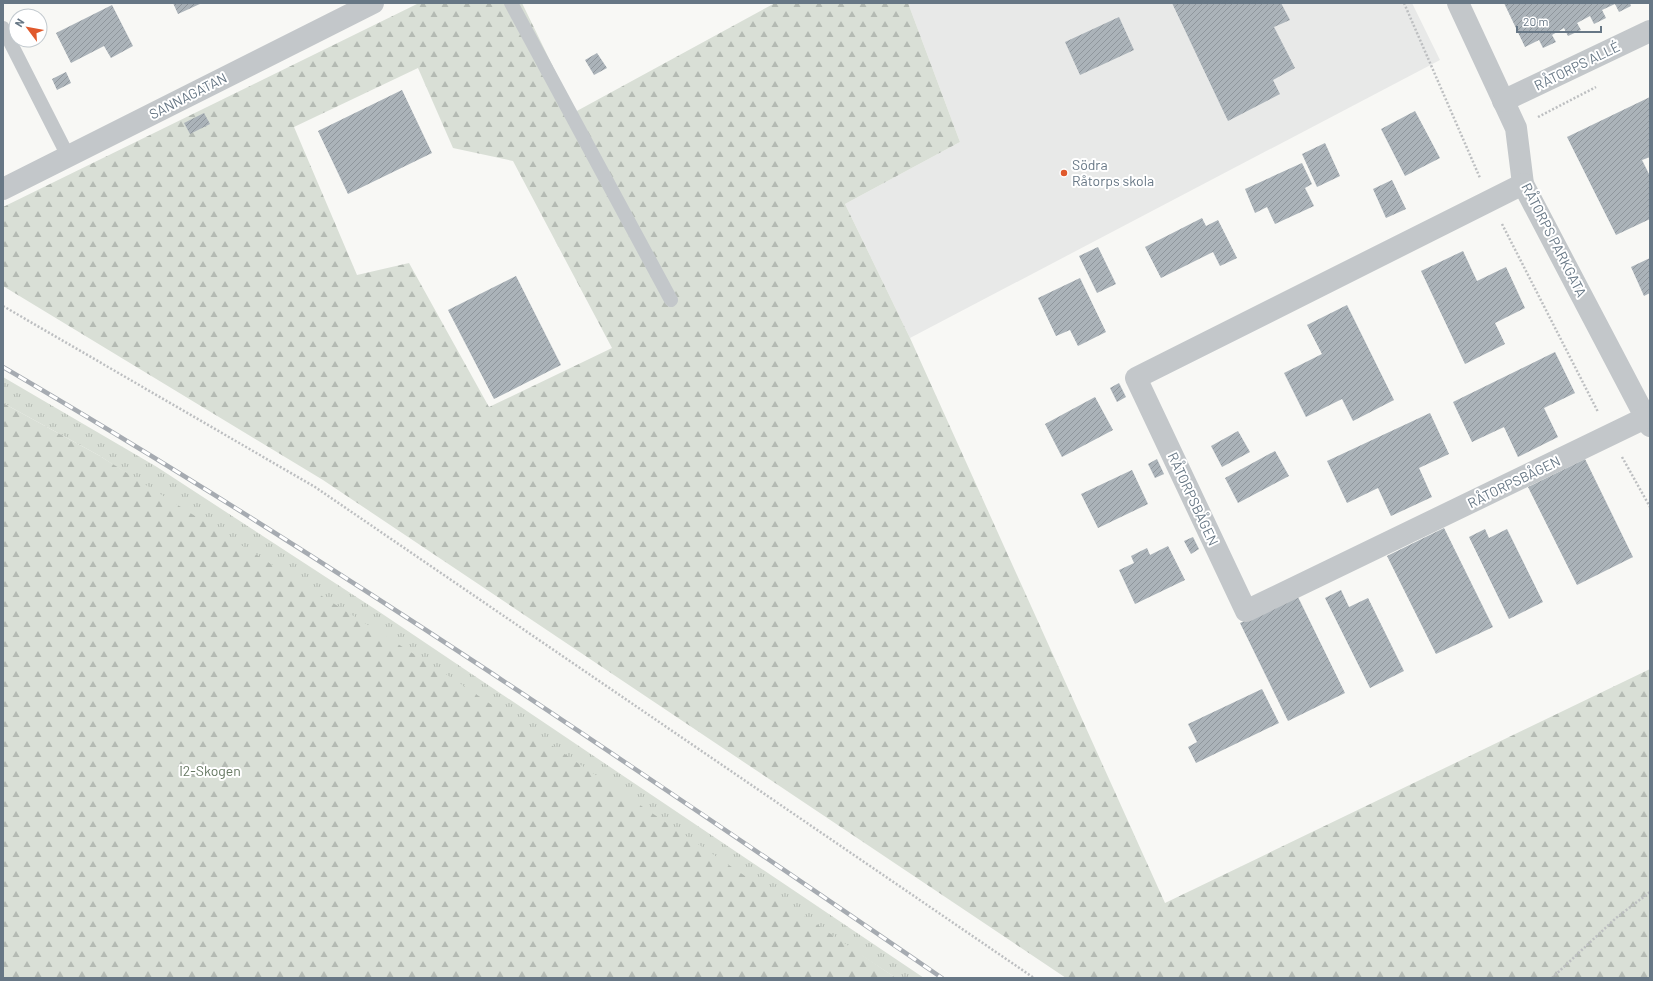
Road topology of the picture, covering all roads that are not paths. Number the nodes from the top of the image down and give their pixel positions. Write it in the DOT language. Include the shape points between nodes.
graph roads {
  1 [pos="373,3"];
  2 [pos="511,3"];
  3 [pos="1458,3"];
  4 [pos="3,28"];
  5 [pos="1650,31"];
  6 [pos="1503,101"];
  7 [pos="68,156"];
  8 [pos="1524,184"];
  9 [pos="3,189"];
  10 [pos="671,300"];
  11 [pos="1648,422"];
  1 -- 7 [label="street, SANNAGATAN"];
  2 -- 10 [label="lane"];
  3 -- 6 [label="street, RÅTORPS PARKGATA"];
  4 -- 7 [label="lane"];
  5 -- 6 [label="street, RÅTORPS ALLÉ"];
  6 -- 8 [label="street, RÅTORPS PARKGATA" via="1516,128"];
  7 -- 9 [label="street, SANNAGATAN"];
  8 -- 11 [label="street, RÅTORPS PARKGATA"];
  8 -- 11 [label="street, RÅTORPSBÅGEN" via="1136,378 1246,611 1611,436"];
}
